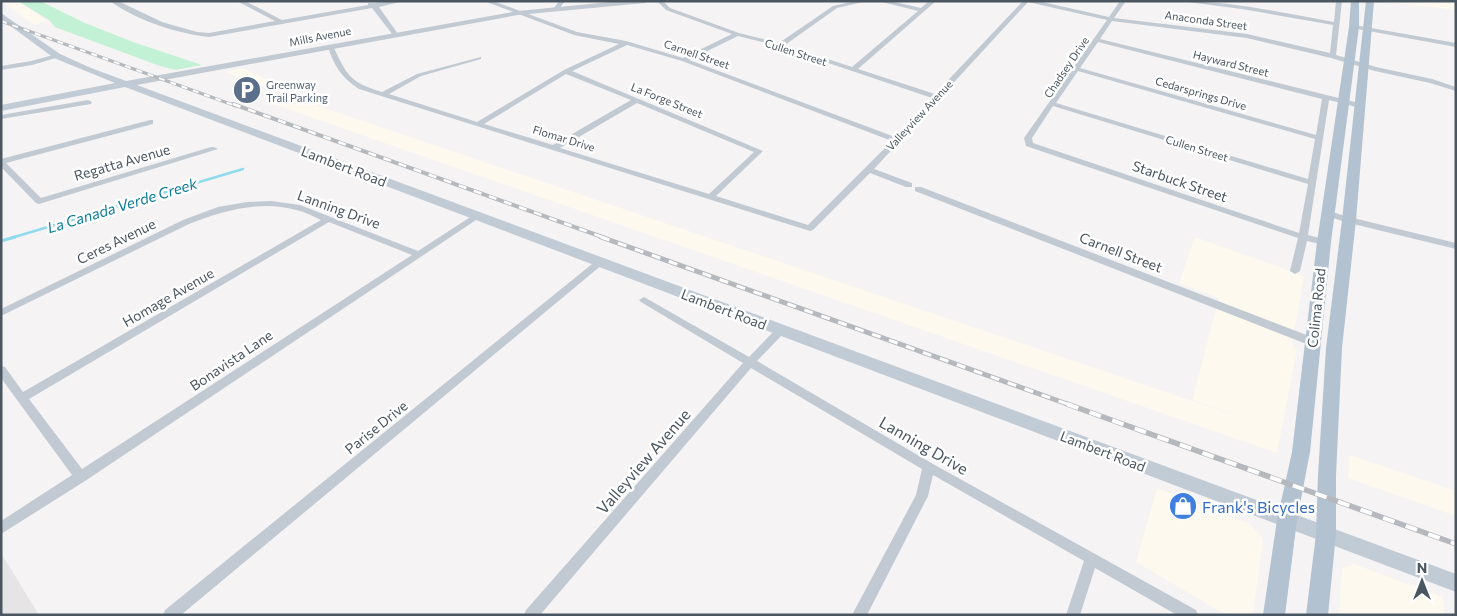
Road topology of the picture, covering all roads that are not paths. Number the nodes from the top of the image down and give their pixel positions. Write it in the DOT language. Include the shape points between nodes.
graph roads {
  1 [pos="113,1"];
  2 [pos="240,1"];
  3 [pos="365,1"];
  4 [pos="401,1"];
  5 [pos="487,1"];
  6 [pos="645,1"];
  7 [pos="660,1"];
  8 [pos="864,1"];
  9 [pos="882,1"];
  10 [pos="933,1"];
  11 [pos="1028,1"];
  12 [pos="1123,1"];
  13 [pos="1183,1"];
  14 [pos="1339,1"];
  15 [pos="1355,1"];
  16 [pos="1370,1"];
  17 [pos="559,5"];
  18 [pos="373,6"];
  19 [pos="922,10"];
  20 [pos="518,13"];
  21 [pos="1,15"];
  22 [pos="1112,19"];
  23 [pos="281,22"];
  24 [pos="1336,24"];
  25 [pos="1354,27"];
  26 [pos="1367,29"];
  27 [pos="395,34"];
  28 [pos="738,34"];
  29 [pos="1096,40"];
  30 [pos="626,43"];
  31 [pos="780,45"];
  32 [pos="1456,45"];
  33 [pos="331,47"];
  34 [pos="57,56"];
  35 [pos="1332,56"];
  36 [pos="479,58"];
  37 [pos="684,60"];
  38 [pos="1349,61"];
  39 [pos="1364,66"];
  40 [pos="1,68"];
  41 [pos="1077,69"];
  42 [pos="852,70"];
  43 [pos="566,71"];
  44 [pos="126,84"];
  45 [pos="1456,90"];
  46 [pos="384,94"];
  47 [pos="936,97"];
  48 [pos="1326,98"];
  49 [pos="637,100"];
  50 [pos="88,102"];
  51 [pos="1342,102"];
  52 [pos="1053,104"];
  53 [pos="1360,106"];
  54 [pos="1,108"];
  55 [pos="1,117"];
  56 [pos="150,122"];
  57 [pos="478,124"];
  58 [pos="1319,138"];
  59 [pos="896,140"];
  60 [pos="1029,144"];
  61 [pos="556,148"];
  62 [pos="214,149"];
  63 [pos="1,162"];
  64 [pos="869,170"];
  65 [pos="1312,183"];
  66 [pos="909,184"];
  67 [pos="918,189"];
  68 [pos="710,197"];
  69 [pos="247,205"];
  70 [pos="1329,214"];
  71 [pos="478,216"];
  72 [pos="327,220"];
  73 [pos="1349,220"];
  74 [pos="810,228"];
  75 [pos="1303,237"];
  76 [pos="1324,242"];
  77 [pos="1456,246"];
  78 [pos="1345,248"];
  79 [pos="418,254"];
  80 [pos="600,262"];
  81 [pos="1295,271"];
  82 [pos="644,300"];
  83 [pos="1,313"];
  84 [pos="781,330"];
  85 [pos="1313,342"];
  86 [pos="1334,348"];
  87 [pos="750,362"];
  88 [pos="1,370"];
  89 [pos="23,397"];
  90 [pos="929,468"];
  91 [pos="81,478"];
  92 [pos="1287,520"];
  93 [pos="1,528"];
  94 [pos="1326,534"];
  95 [pos="1091,560"];
  96 [pos="1456,583"];
  97 [pos="170,615"];
  98 [pos="531,615"];
  99 [pos="859,615"];
  100 [pos="1073,615"];
  101 [pos="1191,615"];
  102 [pos="1274,615"];
  103 [pos="1317,615"];
  1 -- 23 [label="street" via="191,34 209,35"];
  2 -- 23 [label="street"];
  3 -- 18 [label="street"];
  4 -- 18 [label="street"];
  5 -- 20 [label="street, Carnell Street"];
  6 -- 17 [label="street, Mills Avenue"];
  7 -- 28 [label="street, Cullen Street" via="668,8"];
  8 -- 31 [label="street" via="835,7"];
  9 -- 19 [label="street"];
  10 -- 19 [label="street"];
  11 -- 22 [label="street, Anaconda Street"];
  11 -- 47 [label="street, Valleyview Avenue"];
  12 -- 22 [label="street, Chadsey Drive"];
  13 -- 24 [label="street" via="1242,7"];
  14 -- 24 [label="street"];
  15 -- 25 [label="main road, Colima Road"];
  16 -- 26 [label="main road, Colima Road"];
  17 -- 20 [label="street, Mills Avenue"];
  18 -- 23 [label="street"];
  18 -- 27 [label="street"];
  19 -- 42 [label="street"];
  20 -- 27 [label="street, Mills Avenue"];
  20 -- 30 [label="street, Carnell Street" via="576,34"];
  21 -- 34 [label="main road, Lambert Road"];
  22 -- 29 [label="street, Chadsey Drive"];
  22 -- 35 [label="street, Anaconda Street" via="1247,36"];
  24 -- 35 [label="street"];
  25 -- 26 [label="street"];
  25 -- 38 [label="main road, Colima Road"];
  26 -- 32 [label="street"];
  26 -- 39 [label="main road, Colima Road"];
  27 -- 33 [label="street, Mills Avenue"];
  28 -- 31 [label="street, Cullen Street"];
  28 -- 37 [label="street"];
  29 -- 41 [label="street, Chadsey Drive"];
  29 -- 48 [label="street, Hayward Street"];
  30 -- 37 [label="street, Carnell Street"];
  30 -- 43 [label="street"];
  31 -- 42 [label="street, Cullen Street"];
  33 -- 44 [label="street, Mills Avenue"];
  33 -- 46 [label="street, Flomar Drive" via="337,66 348,80 361,88"];
  34 -- 40 [label="street"];
  34 -- 44 [label="main road, Lambert Road"];
  35 -- 38 [label="street, Anaconda Street"];
  36 -- 46 [label="street" via="419,75"];
  37 -- 59 [label="street, Carnell Street"];
  38 -- 39 [label="street, Anaconda Street"];
  38 -- 51 [label="main road, Colima Road"];
  39 -- 45 [label="street, Anaconda Street" via="1432,81"];
  39 -- 53 [label="main road, Colima Road"];
  41 -- 52 [label="street, Chadsey Drive"];
  41 -- 58 [label="street, Cedarsprings Drive"];
  42 -- 47 [label="street, Cullen Street"];
  43 -- 49 [label="street, La Forge Street"];
  43 -- 57 [label="street"];
  44 -- 54 [label="main road, Mills Avenue"];
  44 -- 71 [label="main road, Lambert Road"];
  46 -- 57 [label="street, Flomar Drive"];
  47 -- 59 [label="street, Valleyview Avenue"];
  48 -- 51 [label="street, Hayward Street"];
  48 -- 58 [label="street"];
  49 -- 61 [label="street"];
  49 -- 68 [label="street, La Forge Street" via="759,150"];
  50 -- 55 [label="street"];
  51 -- 53 [label="street, Hayward Street"];
  51 -- 70 [label="main road, Colima Road"];
  52 -- 60 [label="street, Chadsey Drive" via="1028,138"];
  52 -- 65 [label="street, Cullen Street"];
  53 -- 73 [label="main road, Colima Road"];
  56 -- 63 [label="street"];
  57 -- 61 [label="street, Flomar Drive"];
  58 -- 65 [label="street"];
  59 -- 64 [label="street, Valleyview Avenue"];
  60 -- 75 [label="street, Starbuck Street"];
  61 -- 68 [label="street, Flomar Drive"];
  62 -- 63 [label="street, Regatta Avenue" via="39,201"];
  64 -- 66 [label="street"];
  64 -- 74 [label="street, Valleyview Avenue"];
  65 -- 75 [label="street"];
  67 -- 85 [label="street, Carnell Street"];
  68 -- 74 [label="street, Flomar Drive"];
  69 -- 72 [label="street, Lanning Drive" via="297,207"];
  69 -- 83 [label="street, Ceres Avenue" via="218,210 186,222"];
  70 -- 73 [label="street"];
  70 -- 76 [label="main road, Colima Road"];
  71 -- 79 [label="street, Bonavista Lane"];
  71 -- 80 [label="main road, Lambert Road"];
  72 -- 79 [label="street, Lanning Drive"];
  72 -- 89 [label="street, Homage Avenue"];
  73 -- 77 [label="street"];
  73 -- 78 [label="main road, Colima Road"];
  75 -- 76 [label="street, Starbuck Street"];
  75 -- 81 [label="street"];
  76 -- 78 [label="main road"];
  76 -- 85 [label="main road, Colima Road"];
  78 -- 86 [label="main road, Colima Road"];
  79 -- 91 [label="street, Bonavista Lane"];
  80 -- 84 [label="main road, Lambert Road"];
  80 -- 97 [label="street, Parise Drive"];
  82 -- 87 [label="street, Lanning Drive"];
  84 -- 87 [label="street, Valleyview Avenue"];
  84 -- 92 [label="main road, Lambert Road"];
  85 -- 86 [label="main road"];
  85 -- 92 [label="main road, Colima Road" via="1301,452"];
  86 -- 94 [label="main road, Colima Road"];
  87 -- 90 [label="street, Lanning Drive"];
  87 -- 98 [label="street, Valleyview Avenue"];
  88 -- 89 [label="street"];
  89 -- 91 [label="street"];
  90 -- 95 [label="street, Lanning Drive"];
  90 -- 99 [label="street" via="922,496"];
  91 -- 93 [label="street, Bonavista Lane"];
  92 -- 94 [label="main road, Lambert Road"];
  92 -- 102 [label="main road, Colima Road"];
  94 -- 96 [label="main road, Lambert Road"];
  94 -- 103 [label="main road, Colima Road"];
  95 -- 100 [label="street"];
  95 -- 101 [label="street, Lanning Drive"];
}
